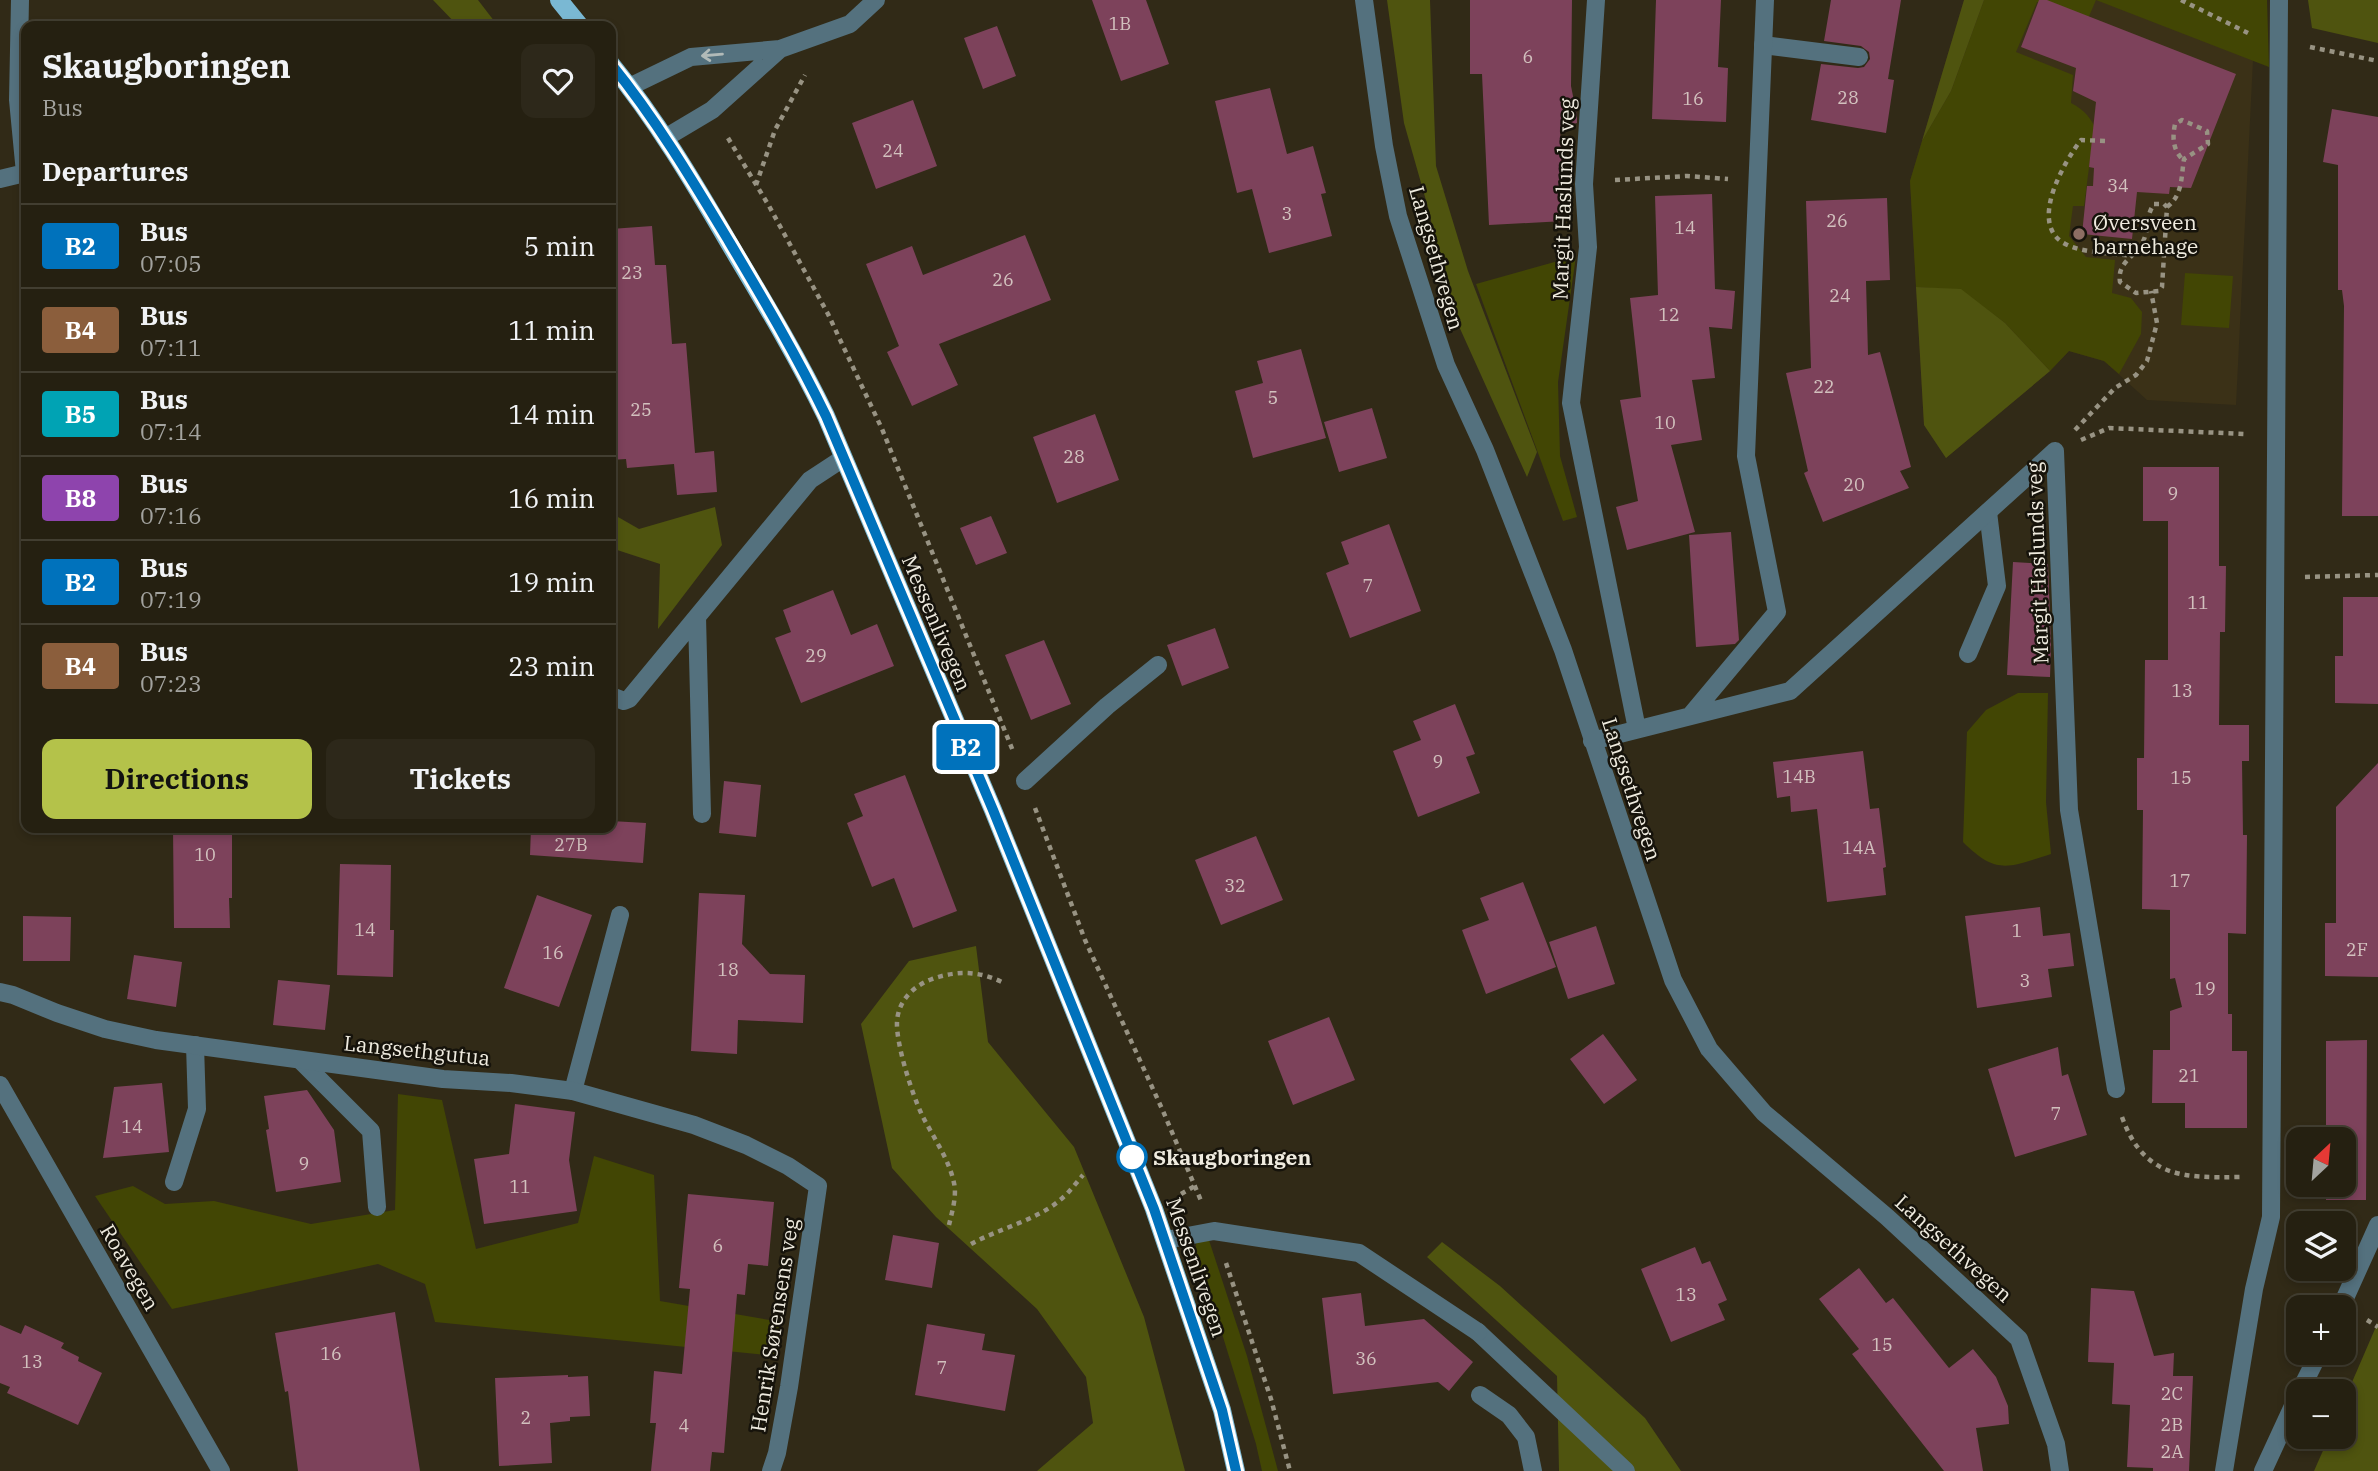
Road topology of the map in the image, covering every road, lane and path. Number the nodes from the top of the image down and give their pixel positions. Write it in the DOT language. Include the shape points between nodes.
graph roads {
  1 [pos="20,0"];
  2 [pos="559,0"];
  3 [pos="876,0"];
  4 [pos="1364,0"];
  5 [pos="1596,0"];
  6 [pos="1765,0"];
  7 [pos="2279,0"];
  8 [pos="576,21"];
  9 [pos="1763,45"];
  10 [pos="779,49"];
  11 [pos="1858,57"];
  12 [pos="814,65"];
  13 [pos="616,70"];
  14 [pos="629,86"];
  15 [pos="21,132"];
  16 [pos="726,134"];
  17 [pos="665,138"];
  18 [pos="2105,141"];
  19 [pos="2184,161"];
  20 [pos="21,175"];
  21 [pos="1714,178"];
  22 [pos="0,179"];
  23 [pos="1584,184"];
  24 [pos="756,186"];
  25 [pos="2167,207"];
  26 [pos="2131,256"];
  27 [pos="2151,291"];
  28 [pos="2276,435"];
  29 [pos="2055,451"];
  30 [pos="842,459"];
  31 [pos="1988,512"];
  32 [pos="2274,574"];
  33 [pos="2378,575"];
  34 [pos="696,617"];
  35 [pos="1968,654"];
  36 [pos="1158,665"];
  37 [pos="616,698"];
  38 [pos="1689,716"];
  39 [pos="1637,729"];
  40 [pos="1592,741"];
  41 [pos="1025,781"];
  42 [pos="702,814"];
  43 [pos="620,915"];
  44 [pos="1004,983"];
  45 [pos="0,992"];
  46 [pos="195,1045"];
  47 [pos="300,1060"];
  48 [pos="0,1085"];
  49 [pos="2116,1089"];
  50 [pos="573,1091"];
  51 [pos="2123,1120"];
  52 [pos="1083,1175"];
  53 [pos="2272,1176"];
  54 [pos="174,1182"];
  55 [pos="818,1186"];
  56 [pos="377,1207"];
  57 [pos="949,1225"];
  58 [pos="2378,1225"];
  59 [pos="1214,1231"];
  60 [pos="1166,1240"];
  61 [pos="971,1244"];
  62 [pos="2347,1295"];
  63 [pos="1480,1395"];
  64 [pos="2286,1421"];
  65 [pos="221,1471"];
  66 [pos="771,1471"];
  67 [pos="1236,1471"];
  68 [pos="1290,1471"];
  69 [pos="1533,1471"];
  70 [pos="1626,1471"];
  71 [pos="2060,1471"];
  72 [pos="2224,1471"];
  73 [pos="2263,1471"];
  1 -- 15 [label="street"];
  2 -- 8 [label="main road"];
  3 -- 10 [label="street" via="850,24"];
  4 -- 40 [label="street, Langsethvegen" via="1398,216 1446,365 1485,450 1553,625"];
  5 -- 23 [label="street, Margit Haslunds veg"];
  6 -- 9 [label="street"];
  7 -- 28 [label="street"];
  9 -- 11 [label="street"];
  9 -- 38 [label="street" via="1746,456 1777,612"];
  10 -- 14 [label="street, one-way" via="691,57"];
  10 -- 17 [label="street" via="712,110"];
  12 -- 24 [label="path" via="775,130"];
  13 -- 14 [label="main road, Messenlivegen"];
  14 -- 17 [label="main road, Messenlivegen"];
  16 -- 24 [label="path"];
  17 -- 30 [label="main road, Messenlivegen" via="796,355"];
  18 -- 26 [label="path" via="2081,141 2074,149 2052,193 2050,230 2062,242 2080,249"];
  19 -- 19 [label="path" via="2208,144 2207,131 2182,120 2173,133 2174,148"];
  19 -- 25 [label="path" via="2179,194"];
  20 -- 22 [label="street"];
  21 -- 23 [label="path"];
  23 -- 39 [label="street, Margit Haslunds veg" via="1588,247 1571,403"];
  24 -- 41 [label="path" via="828,314 881,429"];
  25 -- 26 [label="path" via="2154,204 2146,235"];
  25 -- 27 [label="path" via="2162,287"];
  26 -- 27 [label="path" via="2121,266 2120,282 2136,293"];
  27 -- 29 [label="path" via="2157,323 2147,361"];
  28 -- 29 [label="path" via="2109,428"];
  28 -- 32 [label="street"];
  29 -- 31 [label="street, Margit Haslunds veg"];
  29 -- 49 [label="street, Margit Haslunds veg" via="2069,810"];
  30 -- 34 [label="street" via="810,480"];
  30 -- 60 [label="main road, Messenlivegen" via="993,810"];
  31 -- 35 [label="street" via="1997,586"];
  31 -- 38 [label="street, Margit Haslunds veg" via="1790,691"];
  32 -- 33 [label="path"];
  32 -- 53 [label="street"];
  34 -- 37 [label="street" via="629,699"];
  34 -- 42 [label="street"];
  36 -- 41 [label="street"];
  38 -- 39 [label="street, Margit Haslunds veg"];
  39 -- 40 [label="street, Margit Haslunds veg"];
  40 -- 71 [label="street, Langsethvegen" via="1672,980 1709,1049 1764,1113 1887,1217 2019,1339 2056,1444"];
  41 -- 59 [label="path" via="1085,940"];
  43 -- 50 [label="street"];
  44 -- 57 [label="path" via="976,972 941,976 911,991 898,1014 907,1073 955,1184"];
  45 -- 46 [label="street, Langsethgutua" via="105,1028"];
  46 -- 47 [label="street, Langsethgutua"];
  46 -- 54 [label="street" via="197,1109"];
  47 -- 50 [label="street, Langsethgutua"];
  47 -- 56 [label="street" via="371,1131"];
  48 -- 65 [label="street, Roavegen"];
  50 -- 55 [label="street, Langsethgutua" via="694,1125 746,1145"];
  51 -- 53 [label="path" via="2138,1149 2169,1171 2195,1178"];
  52 -- 61 [label="path" via="1059,1201"];
  53 -- 72 [label="street" via="2271,1217 2254,1289"];
  55 -- 66 [label="street, Henrik Sørensens veg" via="789,1387"];
  58 -- 62 [label="street"];
  59 -- 60 [label="street"];
  59 -- 68 [label="path" via="1271,1399"];
  59 -- 70 [label="street" via="1359,1253 1478,1332"];
  60 -- 67 [label="main road, Messenlivegen" via="1222,1410"];
  63 -- 69 [label="street" via="1509,1415 1526,1437"];
  64 -- 73 [label="street"];
}
